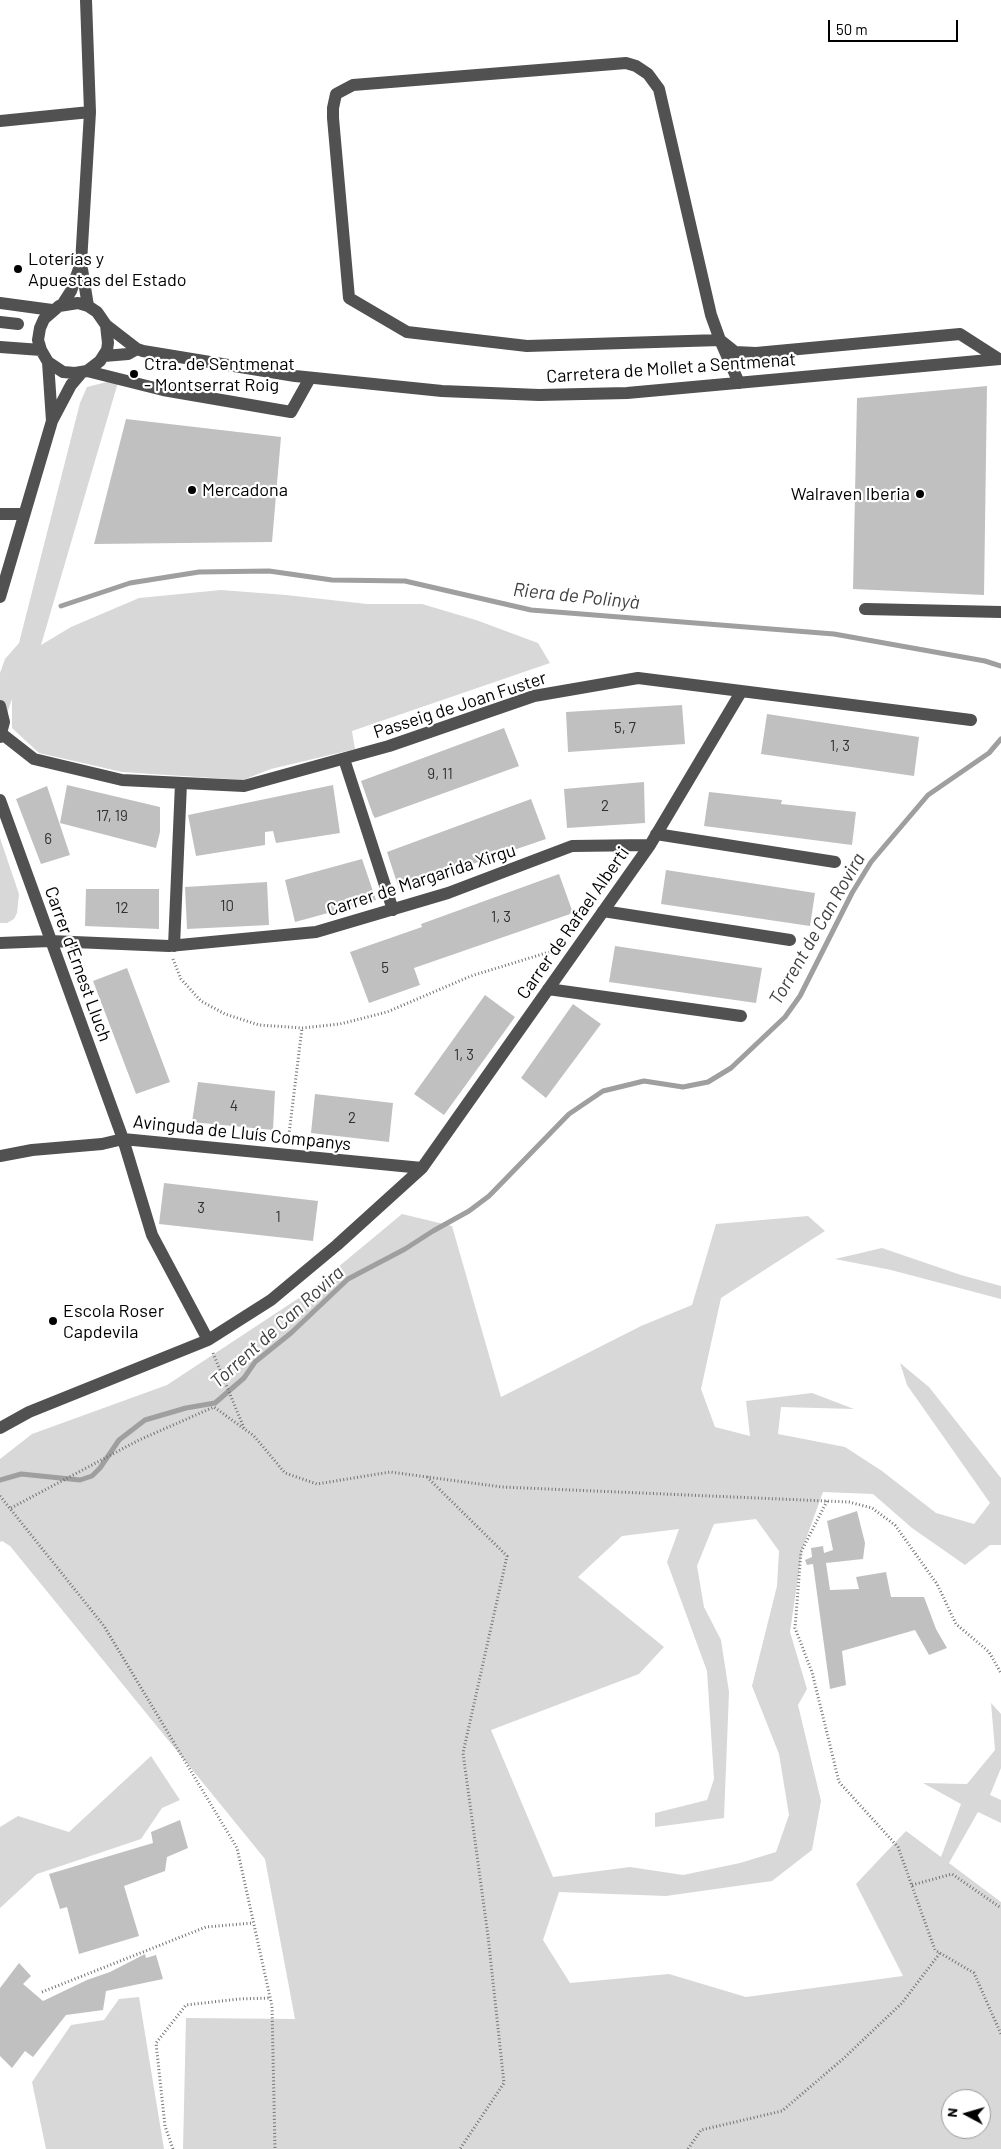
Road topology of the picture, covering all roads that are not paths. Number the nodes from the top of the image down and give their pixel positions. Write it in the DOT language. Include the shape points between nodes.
graph roads {
  1 [pos="86,0"];
  2 [pos="90,112"];
  3 [pos="0,121"];
  4 [pos="81,263"];
  5 [pos="0,303"];
  6 [pos="88,306"];
  7 [pos="57,308"];
  8 [pos="0,322"];
  9 [pos="18,324"];
  10 [pos="106,325"];
  11 [pos="720,340"];
  12 [pos="0,347"];
  13 [pos="136,349"];
  14 [pos="40,350"];
  15 [pos="104,356"];
  16 [pos="1000,359"];
  17 [pos="48,362"];
  18 [pos="85,371"];
  19 [pos="105,375"];
  20 [pos="310,378"];
  21 [pos="739,383"];
  22 [pos="71,385"];
  23 [pos="52,421"];
  24 [pos="0,514"];
  25 [pos="23,514"];
  26 [pos="0,596"];
  27 [pos="865,609"];
  28 [pos="1001,612"];
  29 [pos="741,692"];
  30 [pos="0,706"];
  31 [pos="971,720"];
  32 [pos="1,735"];
  33 [pos="344,758"];
  34 [pos="181,783"];
  35 [pos="0,800"];
  36 [pos="653,840"];
  37 [pos="835,862"];
  38 [pos="393,910"];
  39 [pos="603,911"];
  40 [pos="790,940"];
  41 [pos="50,941"];
  42 [pos="0,942"];
  43 [pos="172,946"];
  44 [pos="548,989"];
  45 [pos="741,1016"];
  46 [pos="123,1139"];
  47 [pos="0,1156"];
  48 [pos="422,1168"];
  49 [pos="208,1340"];
  50 [pos="0,1428"];
  1 -- 2 [label="street"];
  2 -- 3 [label="street"];
  2 -- 4 [label="street"];
  4 -- 6 [label="street"];
  4 -- 7 [label="street" via="71,291"];
  5 -- 7 [label="street"];
  6 -- 7 [label="street" via="78,303"];
  6 -- 10 [label="street"];
  7 -- 14 [label="street" via="44,319 40,328"];
  8 -- 9 [label="street"];
  10 -- 13 [label="street"];
  10 -- 15 [label="street" via="108,343"];
  11 -- 11 [label="street" via="711,315 660,89 648,74 636,66 626,62 353,85 336,94 333,118 349,298 407,332 527,346"];
  11 -- 16 [label="street" via="735,352 756,353 960,334"];
  11 -- 21 [label="street"];
  12 -- 14 [label="street"];
  13 -- 15 [label="street" via="128,354"];
  13 -- 20 [label="street, Carretera de Mollet a Sentmenat"];
  14 -- 17 [label="street"];
  15 -- 18 [label="street"];
  16 -- 21 [label="street, Carretera de Mollet a Sentmenat"];
  17 -- 18 [label="street" via="63,372"];
  17 -- 23 [label="street"];
  18 -- 19 [label="street"];
  18 -- 22 [label="street"];
  19 -- 20 [label="street" via="162,390 291,412"];
  19 -- 22 [label="street"];
  20 -- 21 [label="street, Carretera de Mollet a Sentmenat" via="442,391 539,395 627,393"];
  22 -- 23 [label="street"];
  23 -- 25 [label="street"];
  24 -- 25 [label="street"];
  25 -- 26 [label="street"];
  27 -- 28 [label="street"];
  29 -- 31 [label="street, Passeig de Joan Fuster"];
  29 -- 33 [label="street, Passeig de Joan Fuster" via="638,678 553,692"];
  29 -- 36 [label="street, Carrer de Rafael Alberti"];
  30 -- 32 [label="street" via="4,722"];
  32 -- 34 [label="street, Passeig de Joan Fuster" via="34,760 122,780"];
  33 -- 34 [label="street, Passeig de Joan Fuster" via="244,786"];
  33 -- 38 [label="street"];
  34 -- 43 [label="street"];
  35 -- 41 [label="street, Carrer d'Ernest Lluch"];
  36 -- 37 [label="street, Carrer de Margarida Xirgu"];
  36 -- 38 [label="street, Carrer de Margarida Xirgu" via="572,846 448,893"];
  36 -- 39 [label="street, Carrer de Rafael Alberti"];
  38 -- 43 [label="street, Carrer de Margarida Xirgu" via="316,932"];
  39 -- 40 [label="street"];
  39 -- 44 [label="street, Carrer de Rafael Alberti"];
  41 -- 42 [label="street, Carrer de Margarida Xirgu"];
  41 -- 43 [label="street, Carrer de Margarida Xirgu"];
  41 -- 46 [label="street, Carrer d'Ernest Lluch"];
  44 -- 45 [label="street"];
  44 -- 48 [label="street, Carrer de Rafael Alberti"];
  46 -- 47 [label="street, Avinguda de Lluís Companys"];
  46 -- 48 [label="street, Avinguda de Lluís Companys"];
  46 -- 49 [label="street, Carrer d'Ernest Lluch" via="152,1235"];
  48 -- 49 [label="street, Carrer de Rafael Alberti" via="271,1300"];
  49 -- 50 [label="street, Carrer de Rafael Alberti" via="29,1412"];
}
